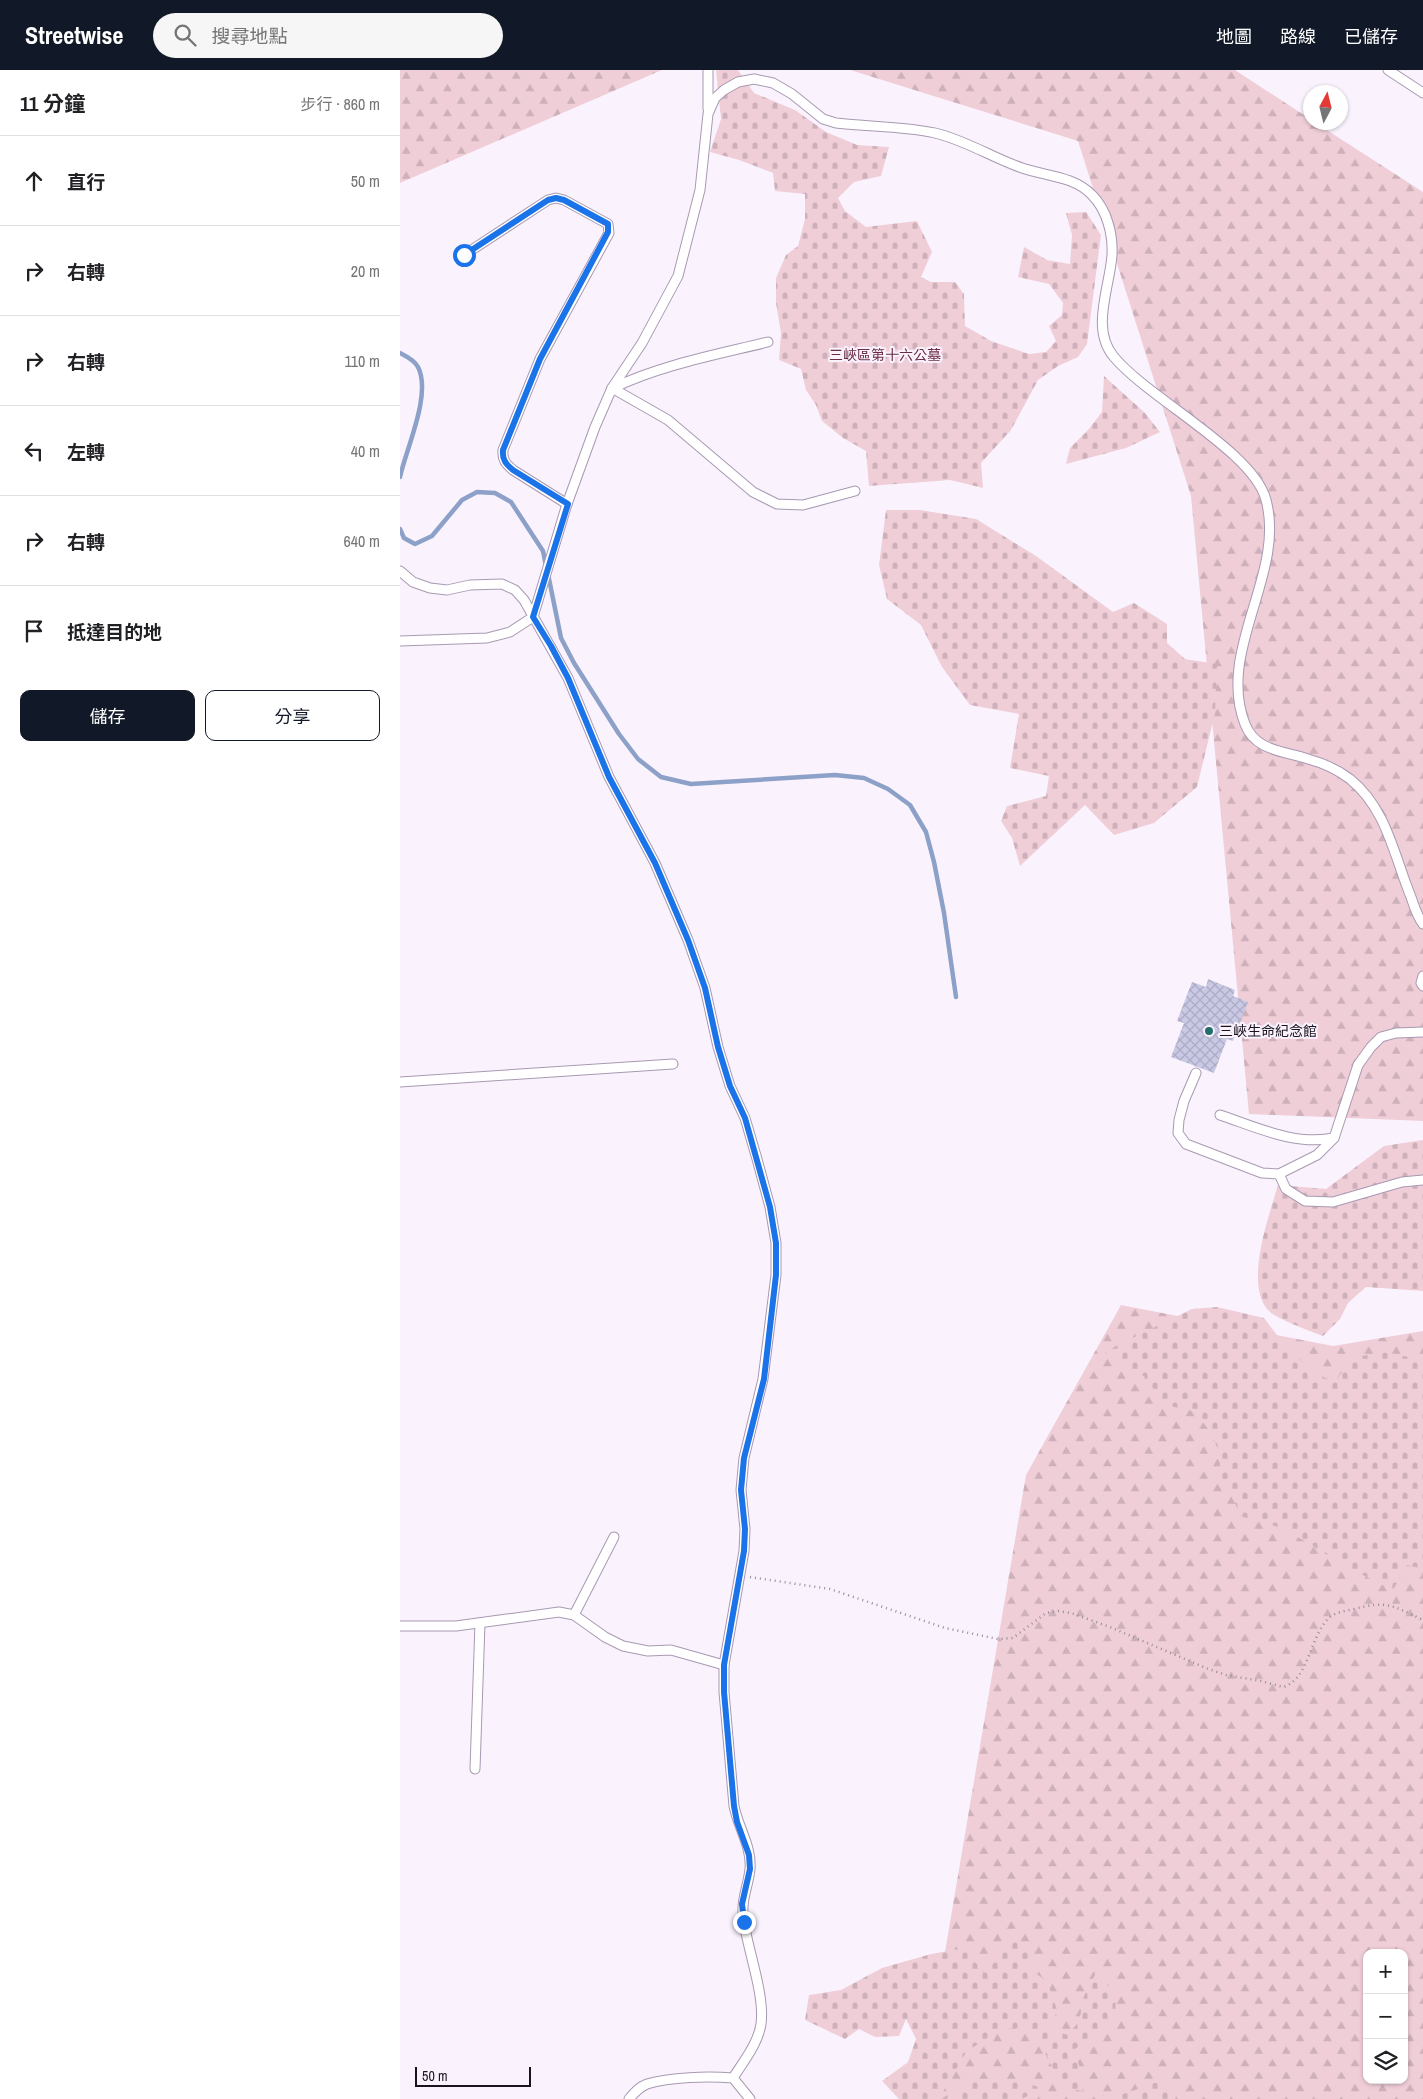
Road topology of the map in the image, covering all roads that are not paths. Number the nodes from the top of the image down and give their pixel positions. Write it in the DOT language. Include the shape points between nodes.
graph roads {
  1 [pos="708,70"];
  2 [pos="1388,70"];
  3 [pos="1423,93"];
  4 [pos="708,114"];
  5 [pos="464,255"];
  6 [pos="768,342"];
  7 [pos="612,388"];
  8 [pos="855,491"];
  9 [pos="568,504"];
  10 [pos="400,571"];
  11 [pos="533,617"];
  12 [pos="400,642"];
  13 [pos="1419,910"];
  14 [pos="1423,924"];
  15 [pos="1423,976"];
  16 [pos="1423,986"];
  17 [pos="1423,1032"];
  18 [pos="673,1064"];
  19 [pos="1196,1073"];
  20 [pos="400,1082"];
  21 [pos="1220,1116"];
  22 [pos="1334,1138"];
  23 [pos="1279,1174"];
  24 [pos="1423,1180"];
  25 [pos="614,1537"];
  26 [pos="574,1615"];
  27 [pos="480,1623"];
  28 [pos="400,1626"];
  29 [pos="724,1665"];
  30 [pos="475,1769"];
  31 [pos="733,2078"];
  32 [pos="629,2099"];
  33 [pos="750,2099"];
  1 -- 4 [label="lane"];
  2 -- 3 [label="lane"];
  4 -- 7 [label="lane" via="700,190 678,276 642,343"];
  4 -- 13 [label="lane" via="715,98 724,90 738,82 754,79 792,94 823,119 938,134 1020,167 1074,182 1091,194 1104,210 1110,232 1112,252 1102,328 1111,354 1126,370 1229,452 1254,476 1266,498 1270,524 1267,552 1237,679 1245,725 1255,741 1329,767 1362,789 1379,812"];
  5 -- 9 [label="lane" via="548,200 556,198 608,224 608,232 540,359 502,457 513,470"];
  6 -- 7 [label="lane" via="657,370"];
  7 -- 8 [label="lane" via="668,420 753,492 777,504 803,505"];
  7 -- 9 [label="lane"];
  9 -- 11 [label="lane"];
  10 -- 11 [label="lane" via="413,582 430,588 447,590 470,584 502,584 515,590"];
  11 -- 12 [label="lane" via="510,632 487,638"];
  11 -- 29 [label="lane" via="568,678 609,777 655,863 688,940 705,988 718,1047 730,1086 745,1118 770,1207 776,1243 776,1275 764,1379 744,1458 741,1490 745,1529"];
  13 -- 14 [label="lane"];
  15 -- 16 [label="lane"];
  17 -- 22 [label="lane" via="1396,1032 1381,1038 1371,1047 1358,1065"];
  18 -- 20 [label="lane"];
  19 -- 23 [label="lane" via="1179,1120 1178,1133 1186,1144 1262,1173"];
  21 -- 22 [label="lane" via="1293,1139 1318,1141"];
  22 -- 23 [label="lane" via="1317,1155"];
  23 -- 24 [label="lane" via="1286,1189 1305,1201 1332,1202 1402,1182"];
  25 -- 26 [label="lane"];
  26 -- 27 [label="lane" via="541,1613"];
  26 -- 29 [label="lane" via="623,1646 648,1651 684,1652"];
  27 -- 28 [label="lane"];
  27 -- 30 [label="lane"];
  29 -- 31 [label="lane" via="724,1701 734,1806 749,1855 750,1869 742,1904 756,1974 761,2024 755,2044"];
  31 -- 32 [label="lane" via="711,2076 646,2084"];
  31 -- 33 [label="lane"];
}
